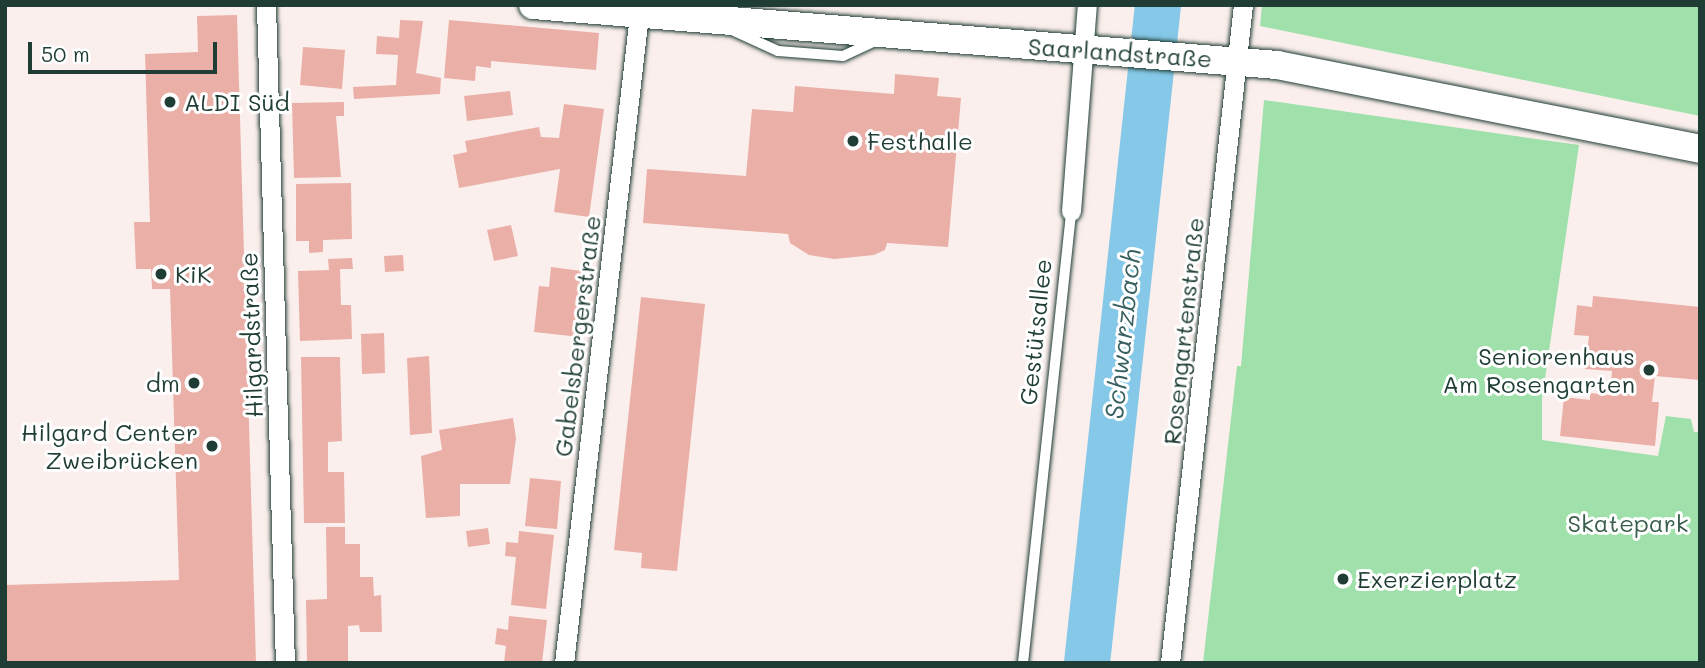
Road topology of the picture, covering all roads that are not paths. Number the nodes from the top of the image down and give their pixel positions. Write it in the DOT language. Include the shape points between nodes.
graph roads {
  1 [pos="266,5"];
  2 [pos="533,5"];
  3 [pos="1087,5"];
  4 [pos="1243,5"];
  5 [pos="639,15"];
  6 [pos="1093,48"];
  7 [pos="1238,60"];
  8 [pos="1700,149"];
  9 [pos="1071,211"];
  10 [pos="285,663"];
  11 [pos="564,663"];
  12 [pos="1023,663"];
  13 [pos="1170,663"];
  1 -- 10 [label="street, Hilgardstraße"];
  2 -- 5 [label="main road, Saarlandstraße"];
  3 -- 6 [label="street, Gestütsallee"];
  4 -- 7 [label="street, Rosengartenstraße"];
  5 -- 6 [label="main road, Saarlandstraße"];
  5 -- 11 [label="street, Gabelsbergerstraße"];
  6 -- 7 [label="main road, Saarlandstraße"];
  6 -- 9 [label="street, Gestütsallee"];
  7 -- 8 [label="main road, Saarlandstraße" via="1335,74"];
  7 -- 13 [label="street, Rosengartenstraße"];
  9 -- 12 [label="lane, Gestütsallee"];
}
